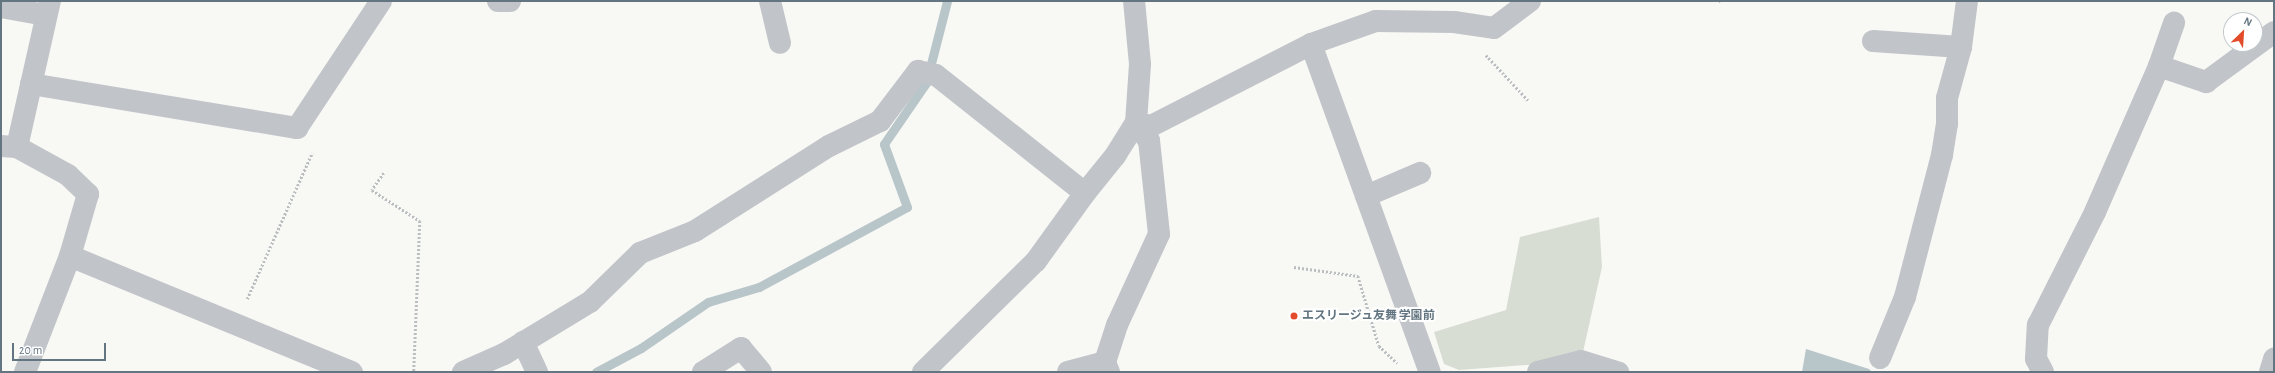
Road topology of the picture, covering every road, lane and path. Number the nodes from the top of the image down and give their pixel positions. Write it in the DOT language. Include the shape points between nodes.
graph roads {
  1 [pos="381,1"];
  2 [pos="498,1"];
  3 [pos="510,1"];
  4 [pos="770,1"];
  5 [pos="1134,1"];
  6 [pos="1530,1"];
  7 [pos="1967,1"];
  8 [pos="1,7"];
  9 [pos="48,8"];
  10 [pos="1454,22"];
  11 [pos="2174,23"];
  12 [pos="2274,32"];
  13 [pos="1873,41"];
  14 [pos="780,43"];
  15 [pos="1311,44"];
  16 [pos="1961,47"];
  17 [pos="2159,66"];
  18 [pos="31,84"];
  19 [pos="1528,100"];
  20 [pos="1136,123"];
  21 [pos="9,146"];
  22 [pos="312,153"];
  23 [pos="384,173"];
  24 [pos="1420,173"];
  25 [pos="1084,193"];
  26 [pos="1366,196"];
  27 [pos="70,256"];
  28 [pos="1294,267"];
  29 [pos="246,302"];
  30 [pos="523,342"];
  31 [pos="1880,358"];
  32 [pos="2274,359"];
  33 [pos="1427,364"];
  34 [pos="1583,366"];
  35 [pos="1107,367"];
  36 [pos="25,372"];
  37 [pos="352,372"];
  38 [pos="414,372"];
  39 [pos="463,372"];
  40 [pos="537,372"];
  41 [pos="703,372"];
  42 [pos="761,372"];
  43 [pos="923,372"];
  44 [pos="1068,372"];
  45 [pos="1538,372"];
  46 [pos="1618,372"];
  47 [pos="2043,372"];
  48 [pos="2270,372"];
  1 -- 18 [label="street" via="297,128"];
  2 -- 3 [label="street"];
  4 -- 14 [label="street"];
  5 -- 20 [label="street" via="1140,64"];
  6 -- 10 [label="street" via="1494,28"];
  7 -- 16 [label="street"];
  8 -- 9 [label="street"];
  9 -- 18 [label="street"];
  10 -- 15 [label="street" via="1376,21"];
  10 -- 19 [label="path"];
  11 -- 17 [label="street"];
  12 -- 17 [label="street" via="2206,82"];
  13 -- 16 [label="street"];
  15 -- 20 [label="street" via="1151,126"];
  15 -- 26 [label="street"];
  16 -- 31 [label="street" via="1947,98 1947,124 1942,155 1905,297"];
  17 -- 47 [label="street" via="2095,212 2038,325 2036,359"];
  18 -- 21 [label="street"];
  20 -- 25 [label="street" via="1115,156"];
  20 -- 35 [label="street" via="1149,141 1159,234 1117,325"];
  21 -- 27 [label="street" via="68,175 88,194"];
  22 -- 29 [label="path"];
  23 -- 38 [label="path" via="372,190 420,221"];
  24 -- 26 [label="street"];
  25 -- 30 [label="street" via="936,75 918,71 880,121 829,146 695,231 640,253 590,302"];
  25 -- 43 [label="street" via="1036,261"];
  26 -- 33 [label="street"];
  27 -- 36 [label="street"];
  27 -- 37 [label="street"];
  28 -- 33 [label="path" via="1358,276 1379,346 1399,366"];
  30 -- 39 [label="street"];
  30 -- 40 [label="street"];
  32 -- 48 [label="street"];
  34 -- 45 [label="street"];
  34 -- 46 [label="street"];
  35 -- 44 [label="street"];
  41 -- 42 [label="street" via="741,348"];
}
